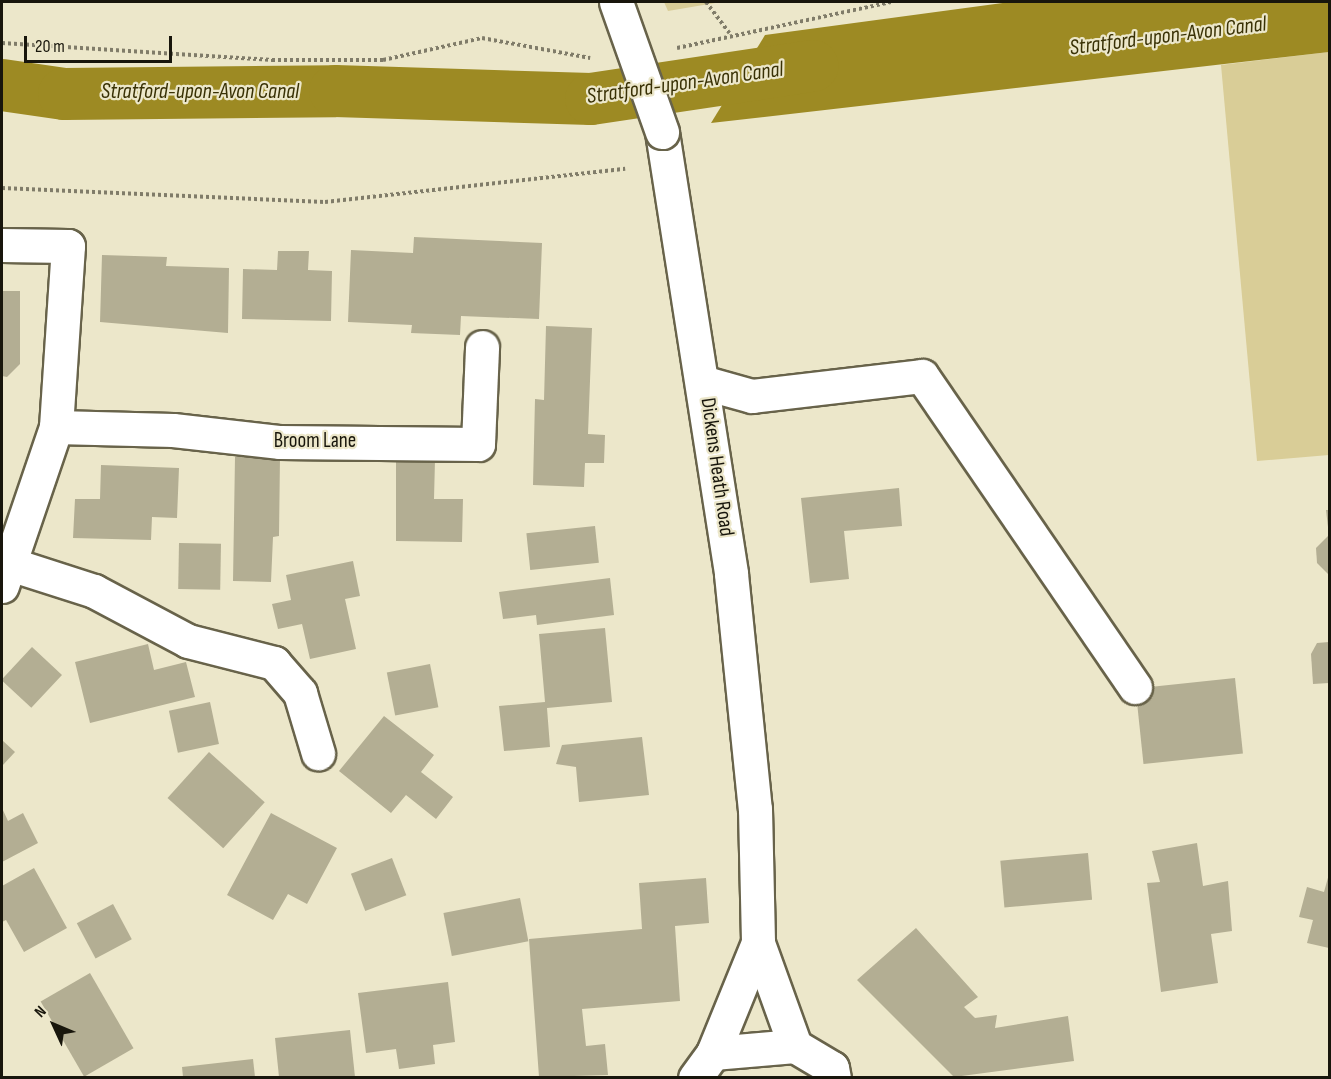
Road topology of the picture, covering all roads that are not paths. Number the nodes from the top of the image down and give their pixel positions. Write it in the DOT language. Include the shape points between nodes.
graph roads {
  1 [pos="616,2"];
  2 [pos="2,245"];
  3 [pos="482,347"];
  4 [pos="705,383"];
  5 [pos="56,427"];
  6 [pos="6,575"];
  7 [pos="1135,687"];
  8 [pos="318,753"];
  9 [pos="758,943"];
  10 [pos="795,1046"];
  11 [pos="704,1065"];
  12 [pos="840,1074"];
  1 -- 4 [label="street, Dickens Heath Road, bridge" via="662,132"];
  2 -- 5 [label="street" via="68,246"];
  3 -- 5 [label="street, Broom Lane" via="478,444 280,442 173,430"];
  4 -- 7 [label="street" via="752,396 922,376"];
  4 -- 9 [label="street, Dickens Heath Road" via="755,809"];
  5 -- 6 [label="street"];
  6 -- 8 [label="street" via="94,591 188,641 274,663 300,693"];
  9 -- 10 [label="street, Dickens Heath Road"];
  9 -- 11 [label="street, Dickens Heath Road"];
  10 -- 11 [label="street"];
  10 -- 12 [label="street"];
}
